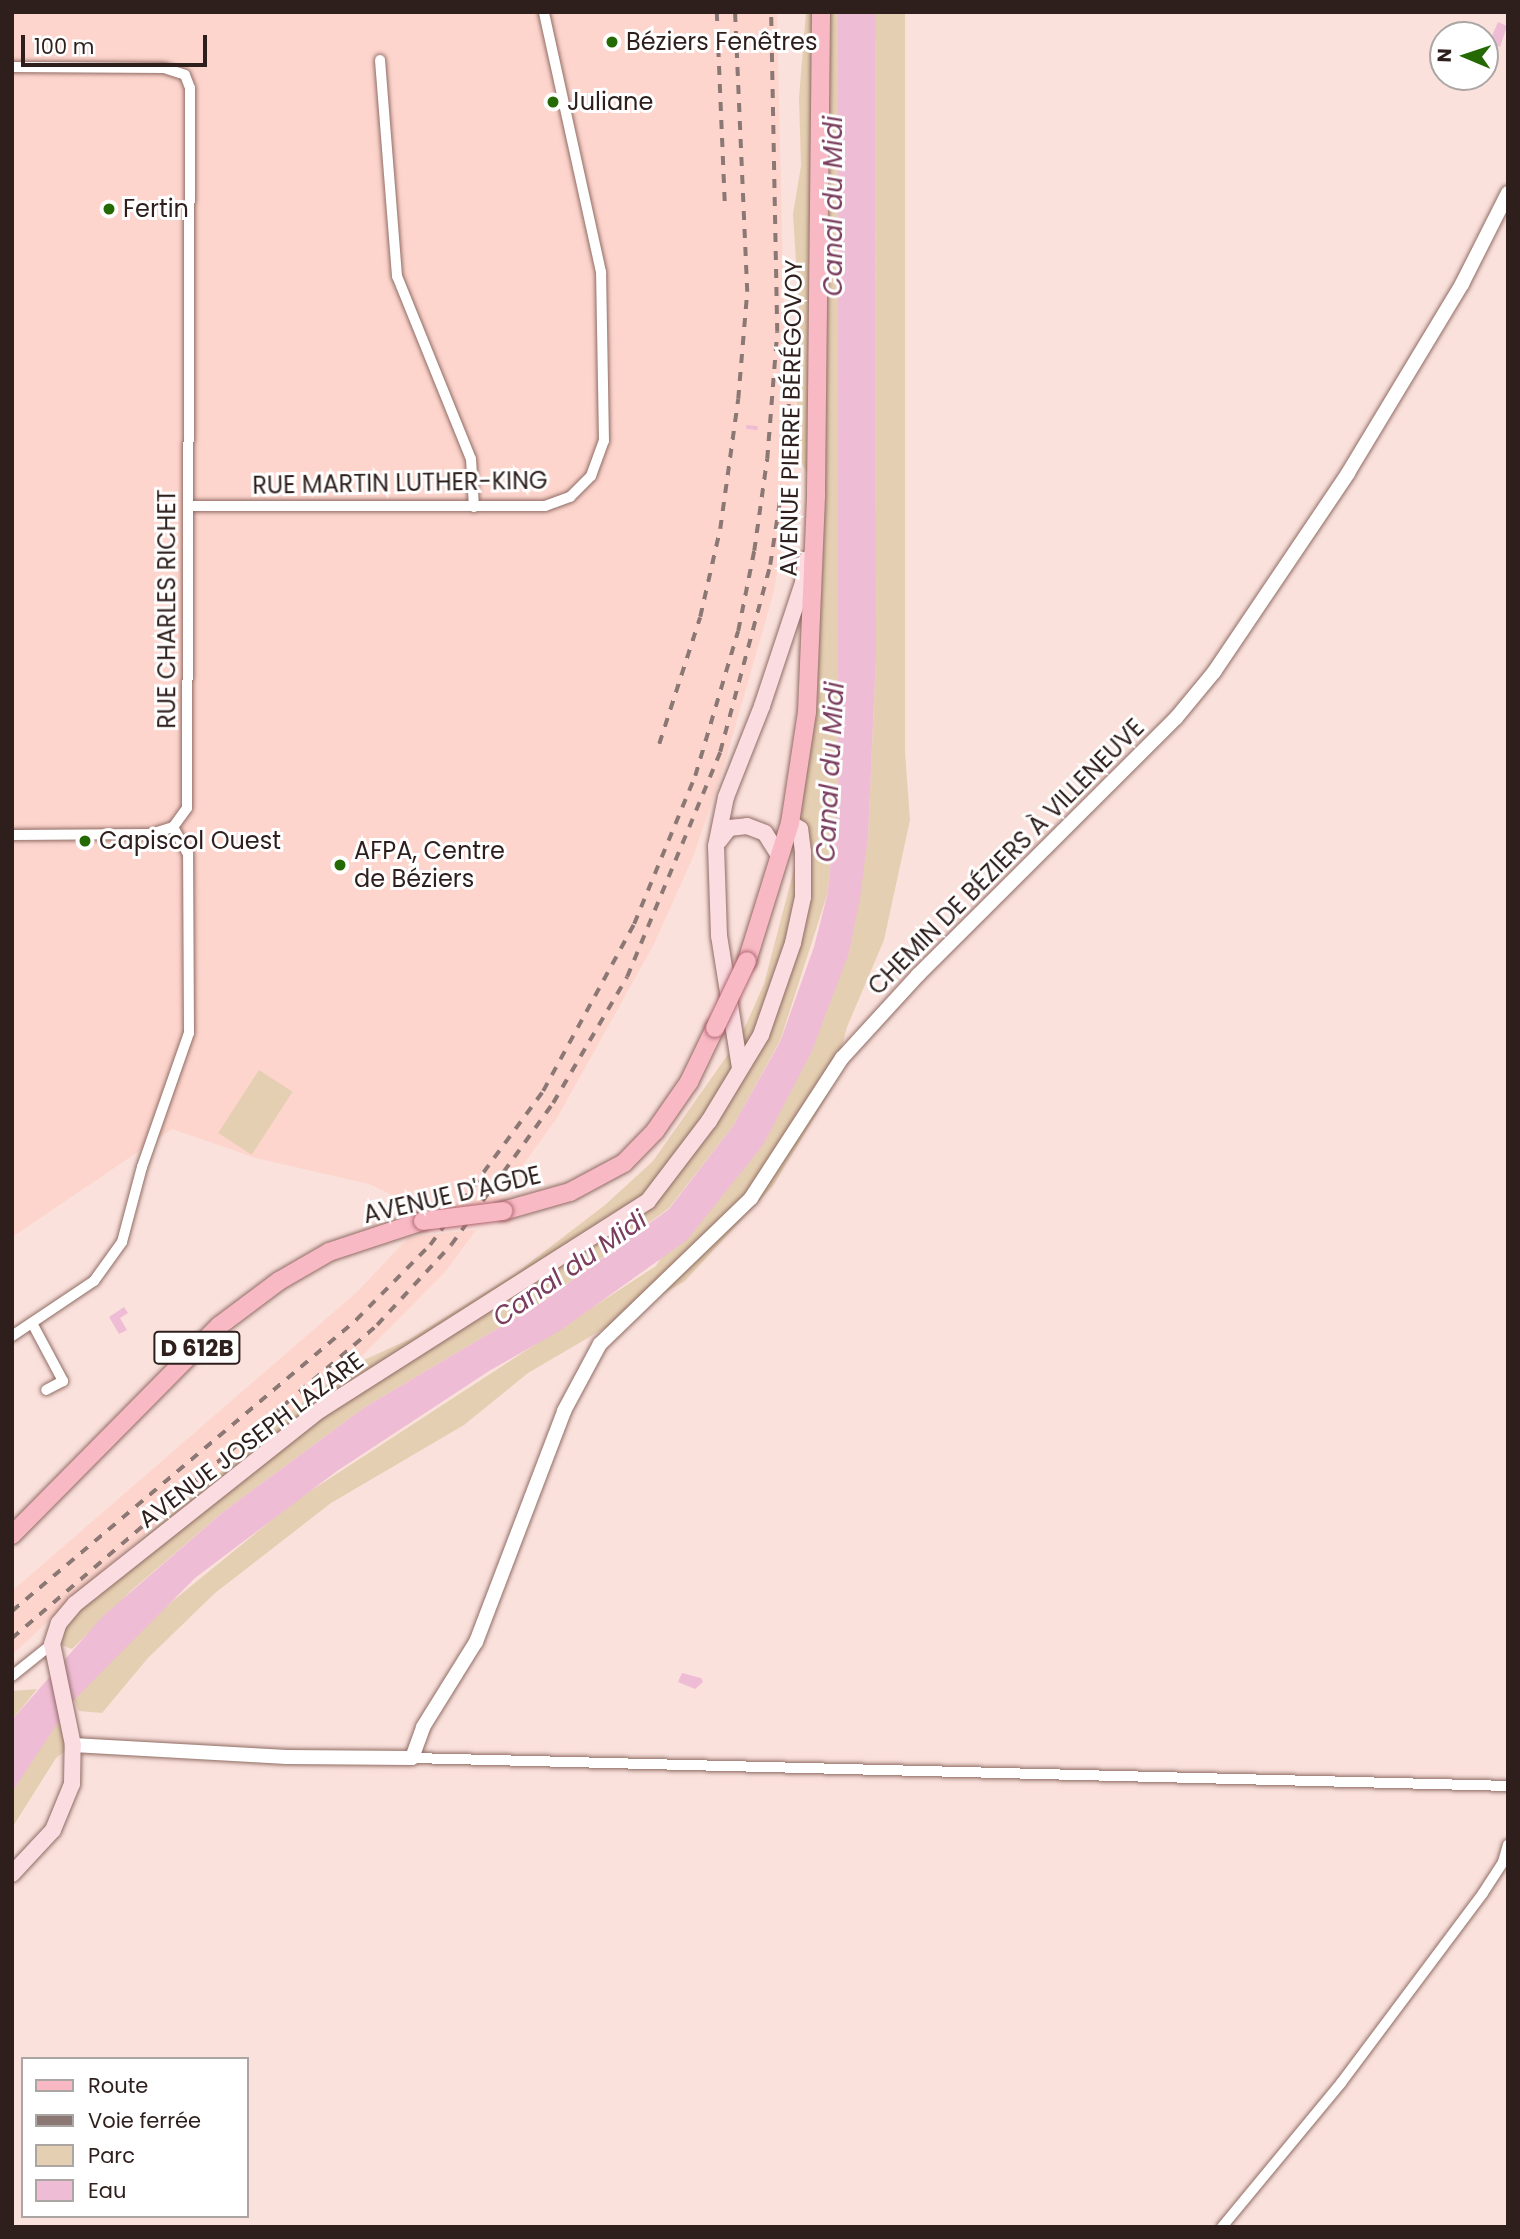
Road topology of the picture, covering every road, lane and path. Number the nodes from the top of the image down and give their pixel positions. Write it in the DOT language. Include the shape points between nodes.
graph roads {
  1 [pos="544,12"];
  2 [pos="821,12"];
  3 [pos="380,60"];
  4 [pos="12,67"];
  5 [pos="1508,193"];
  6 [pos="816,493"];
  7 [pos="189,506"];
  8 [pos="474,507"];
  9 [pos="790,823"];
  10 [pos="173,827"];
  11 [pos="12,835"];
  12 [pos="716,846"];
  13 [pos="779,857"];
  14 [pos="740,1068"];
  15 [pos="32,1323"];
  16 [pos="12,1336"];
  17 [pos="46,1390"];
  18 [pos="12,1535"];
  19 [pos="52,1652"];
  20 [pos="12,1676"];
  21 [pos="71,1738"];
  22 [pos="412,1758"];
  23 [pos="1508,1786"];
  24 [pos="1508,1845"];
  25 [pos="12,1874"];
  26 [pos="1222,2227"];
  1 -- 8 [label="street, RUE MARTIN LUTHER-KING" via="601,272 604,441 591,476 558,503"];
  2 -- 6 [label="main road, AVENUE PIERRE BÉRÉGOVOY / D 612B"];
  3 -- 8 [label="street" via="397,276 471,459"];
  4 -- 7 [label="street, RUE CHARLES RICHET" via="164,68 185,75 190,88"];
  5 -- 22 [label="street, CHEMIN DE BÉZIERS À VILLENEUVE" via="1462,284 1348,473 1213,672 1176,718 987,901 901,993 842,1058 751,1198 600,1344 564,1411 476,1642 423,1727"];
  6 -- 9 [label="main road, AVENUE PIERRE BÉRÉGOVOY / D 612B" via="807,712"];
  6 -- 12 [label="main road" via="803,583 726,797"];
  7 -- 8 [label="street, RUE MARTIN LUTHER-KING"];
  7 -- 10 [label="street, RUE CHARLES RICHET" via="187,808"];
  9 -- 13 [label="main road, AVENUE D'AGDE / D 612B"];
  9 -- 14 [label="main road, AVENUE JOSEPH LAZARE" via="800,829 803,897 793,943 761,1035"];
  10 -- 11 [label="street" via="127,836"];
  10 -- 15 [label="street" via="188,854 189,1033 122,1242 94,1281"];
  12 -- 13 [label="main road" via="729,828 747,826 765,833"];
  12 -- 14 [label="main road" via="719,936"];
  13 -- 18 [label="main road, AVENUE D'AGDE / D 612B, bridge" via="747,961 689,1082 655,1131 624,1163 570,1192 503,1210 423,1221 329,1252 279,1281 219,1326"];
  14 -- 19 [label="main road, AVENUE JOSEPH LAZARE" via="709,1121 648,1200 320,1410 75,1604 60,1623"];
  15 -- 16 [label="street"];
  15 -- 17 [label="street" via="63,1381"];
  19 -- 20 [label="street" via="21,1665"];
  19 -- 21 [label="main road"];
  21 -- 22 [label="street" via="287,1757"];
  21 -- 25 [label="main road" via="65,1806 53,1830"];
  22 -- 23 [label="street"];
  24 -- 26 [label="street" via="1483,1893 1341,2083"];
}
